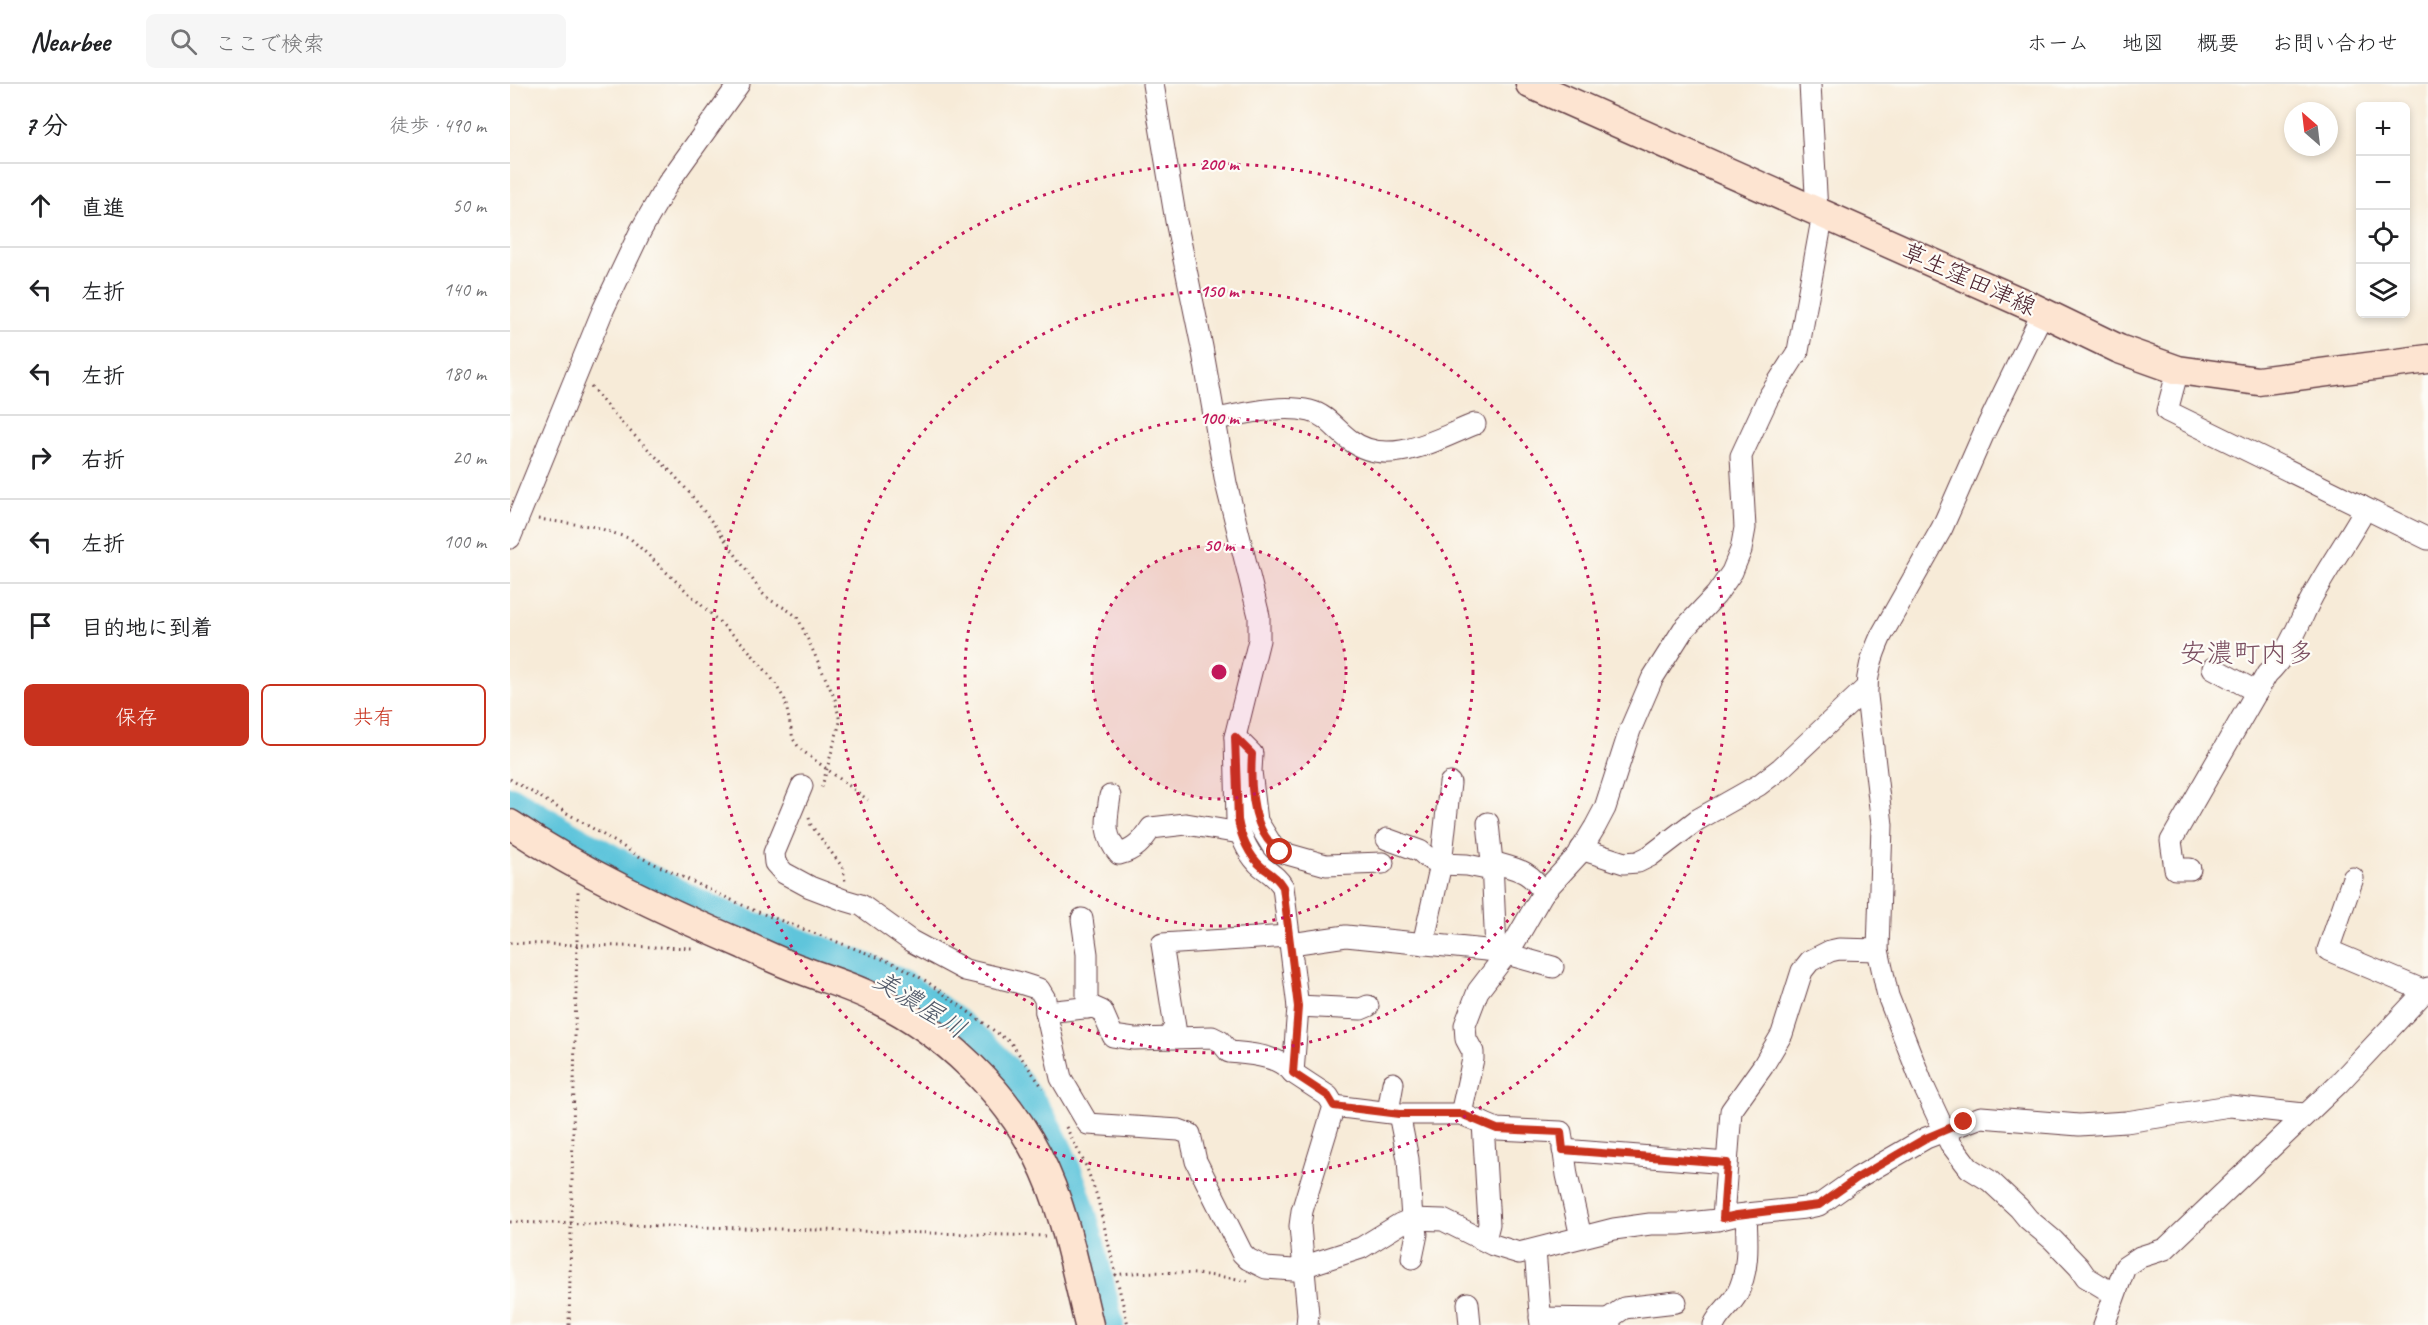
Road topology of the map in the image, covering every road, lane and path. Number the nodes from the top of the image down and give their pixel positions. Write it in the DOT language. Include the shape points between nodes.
graph roads {
  1 [pos="739,84"];
  2 [pos="1153,84"];
  3 [pos="1530,84"];
  4 [pos="1810,84"];
  5 [pos="1820,213"];
  6 [pos="2043,312"];
  7 [pos="2428,359"];
  8 [pos="579,370"];
  9 [pos="2178,370"];
  10 [pos="1215,419"];
  11 [pos="1474,424"];
  12 [pos="2361,506"];
  13 [pos="519,517"];
  14 [pos="510,538"];
  15 [pos="2428,539"];
  16 [pos="2213,668"];
  17 [pos="1867,687"];
  18 [pos="2257,692"];
  19 [pos="1235,737"];
  20 [pos="827,769"];
  21 [pos="1450,783"];
  22 [pos="809,792"];
  23 [pos="1110,796"];
  24 [pos="868,800"];
  25 [pos="809,817"];
  26 [pos="1488,822"];
  27 [pos="510,824"];
  28 [pos="1240,834"];
  29 [pos="1387,839"];
  30 [pos="1581,849"];
  31 [pos="1383,863"];
  32 [pos="1441,864"];
  33 [pos="579,866"];
  34 [pos="1492,866"];
  35 [pos="2190,869"];
  36 [pos="2353,878"];
  37 [pos="1543,892"];
  38 [pos="845,901"];
  39 [pos="1082,919"];
  40 [pos="1290,940"];
  41 [pos="510,943"];
  42 [pos="577,944"];
  43 [pos="1423,944"];
  44 [pos="701,949"];
  45 [pos="1878,950"];
  46 [pos="1500,953"];
  47 [pos="1553,967"];
  48 [pos="2427,990"];
  49 [pos="1298,1006"];
  50 [pos="1368,1006"];
  51 [pos="1087,1008"];
  52 [pos="1046,1012"];
  53 [pos="1168,1038"];
  54 [pos="1293,1073"];
  55 [pos="1393,1083"];
  56 [pos="1334,1106"];
  57 [pos="1394,1113"];
  58 [pos="1461,1114"];
  59 [pos="2304,1114"];
  60 [pos="1483,1123"];
  61 [pos="1943,1130"];
  62 [pos="1563,1150"];
  63 [pos="1727,1163"];
  64 [pos="1746,1214"];
  65 [pos="1723,1218"];
  66 [pos="1412,1219"];
  67 [pos="510,1222"];
  68 [pos="571,1224"];
  69 [pos="1067,1235"];
  70 [pos="1581,1238"];
  71 [pos="1485,1240"];
  72 [pos="1535,1250"];
  73 [pos="1412,1258"];
  74 [pos="1304,1268"];
  75 [pos="1115,1275"];
  76 [pos="1255,1282"];
  77 [pos="2114,1294"];
  78 [pos="1676,1302"];
  79 [pos="1468,1304"];
  80 [pos="1540,1321"];
  81 [pos="1609,1322"];
  82 [pos="568,1325"];
  83 [pos="1089,1325"];
  84 [pos="1307,1325"];
  85 [pos="1470,1325"];
  86 [pos="1714,1325"];
  87 [pos="2104,1325"];
  1 -- 8 [label="street" via="668,183 641,230"];
  2 -- 10 [label="street"];
  3 -- 5 [label="main road, 草生窪田津線"];
  4 -- 5 [label="street"];
  5 -- 6 [label="main road, 草生窪田津線"];
  5 -- 30 [label="street" via="1798,351 1768,398 1741,456 1745,528 1741,550 1732,572 1683,630 1652,679 1630,730 1605,808"];
  6 -- 9 [label="main road, 草生窪田津線" via="2119,349"];
  6 -- 17 [label="street" via="1953,505 1881,636 1872,657"];
  7 -- 9 [label="main road, 草生窪田津線" via="2258,381"];
  8 -- 13 [label="street"];
  8 -- 20 [label="path" via="627,429 681,484 769,601 790,609 798,618 835,699 840,722"];
  9 -- 12 [label="street" via="2167,411"];
  10 -- 11 [label="street" via="1278,409 1310,411 1324,416 1352,442 1373,452 1418,448"];
  10 -- 19 [label="street" via="1226,483 1259,616 1258,640"];
  12 -- 15 [label="street"];
  12 -- 18 [label="street" via="2360,518 2315,591 2289,644"];
  13 -- 14 [label="street"];
  13 -- 20 [label="path" via="596,527 631,539 744,645 771,677 784,700 800,749"];
  16 -- 18 [label="street"];
  17 -- 30 [label="street" via="1781,768 1759,785 1697,819 1650,856 1624,863"];
  17 -- 45 [label="street" via="1882,825"];
  18 -- 35 [label="street" via="2171,841 2175,869"];
  19 -- 28 [label="street"];
  19 -- 31 [label="street" via="1252,754 1257,821 1273,847 1326,865"];
  20 -- 22 [label="path" via="822,789"];
  20 -- 24 [label="path"];
  21 -- 32 [label="street"];
  22 -- 38 [label="street" via="774,853 775,863 784,873"];
  23 -- 28 [label="street" via="1106,832 1119,854 1131,851 1151,828 1186,824"];
  25 -- 38 [label="path" via="843,868"];
  26 -- 34 [label="street"];
  27 -- 33 [label="main road"];
  28 -- 40 [label="street" via="1251,854 1283,887"];
  29 -- 32 [label="street"];
  30 -- 37 [label="street"];
  32 -- 34 [label="street"];
  32 -- 43 [label="street"];
  33 -- 42 [label="path"];
  33 -- 69 [label="main road" via="722,936 880,1000 946,1045 979,1074 1027,1138 1050,1182"];
  34 -- 37 [label="street" via="1525,872 1536,879"];
  34 -- 46 [label="street"];
  36 -- 48 [label="street" via="2328,950"];
  37 -- 46 [label="street" via="1511,948"];
  38 -- 52 [label="street" via="861,904 911,941 965,970 1039,989"];
  39 -- 51 [label="street" via="1087,954"];
  40 -- 43 [label="street" via="1346,936"];
  40 -- 49 [label="street"];
  40 -- 53 [label="street" via="1162,944 1175,1028"];
  41 -- 42 [label="path"];
  42 -- 44 [label="path"];
  42 -- 68 [label="path"];
  43 -- 46 [label="street"];
  45 -- 61 [label="street" via="1888,996"];
  45 -- 63 [label="street" via="1830,951 1810,961 1802,971 1782,1034 1731,1111"];
  46 -- 47 [label="street"];
  46 -- 58 [label="street" via="1468,1016 1466,1039 1473,1059"];
  48 -- 59 [label="street" via="2338,1084"];
  49 -- 50 [label="street"];
  49 -- 54 [label="street"];
  51 -- 52 [label="street"];
  51 -- 53 [label="street" via="1102,1011 1113,1036"];
  52 -- 74 [label="street" via="1061,1078 1088,1124 1190,1134 1196,1161 1242,1253 1266,1268"];
  53 -- 54 [label="street" via="1212,1036 1228,1052 1276,1061"];
  54 -- 56 [label="street" via="1328,1096"];
  55 -- 57 [label="street"];
  56 -- 57 [label="street"];
  56 -- 74 [label="street" via="1302,1211"];
  57 -- 58 [label="street"];
  57 -- 66 [label="street" via="1408,1159"];
  58 -- 60 [label="street"];
  59 -- 61 [label="street" via="2230,1106 2079,1125 1981,1117"];
  59 -- 77 [label="street" via="2165,1249 2125,1267"];
  60 -- 62 [label="street" via="1497,1129 1561,1132"];
  60 -- 71 [label="street" via="1489,1224"];
  61 -- 64 [label="street" via="1857,1178 1819,1205"];
  61 -- 77 [label="street" via="1969,1168 2019,1208 2086,1277"];
  62 -- 63 [label="street"];
  62 -- 70 [label="street"];
  63 -- 65 [label="street"];
  64 -- 65 [label="street"];
  64 -- 86 [label="street" via="1748,1259 1740,1287"];
  65 -- 70 [label="street" via="1614,1229"];
  66 -- 71 [label="street" via="1443,1220"];
  66 -- 73 [label="street" via="1417,1234"];
  66 -- 74 [label="street" via="1361,1248"];
  67 -- 68 [label="path"];
  68 -- 69 [label="path"];
  68 -- 82 [label="path"];
  69 -- 83 [label="main road"];
  70 -- 72 [label="street"];
  71 -- 72 [label="street" via="1519,1253"];
  72 -- 80 [label="street"];
  74 -- 84 [label="street"];
  75 -- 76 [label="path" via="1194,1275"];
  77 -- 87 [label="street"];
  78 -- 81 [label="street" via="1624,1308"];
  79 -- 85 [label="street"];
  80 -- 81 [label="street"];
}
